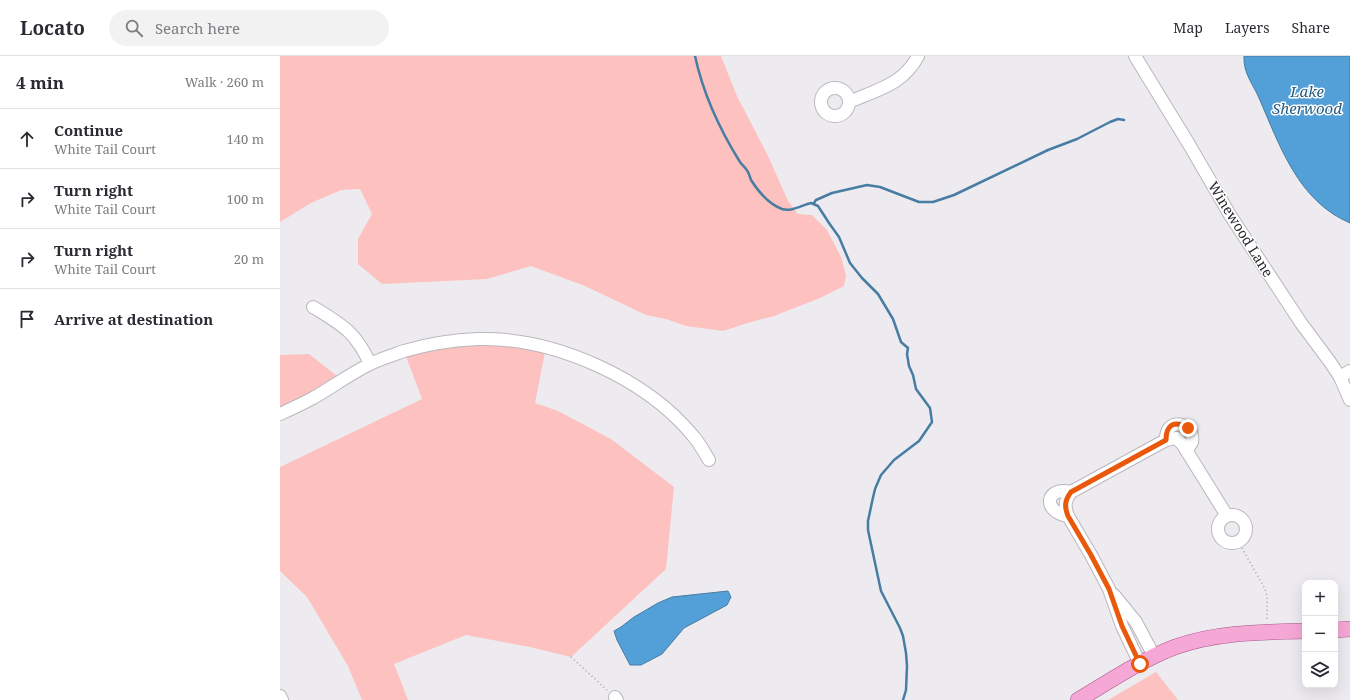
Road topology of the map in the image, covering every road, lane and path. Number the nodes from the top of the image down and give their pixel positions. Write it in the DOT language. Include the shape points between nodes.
graph roads {
  1 [pos="918,56"];
  2 [pos="1135,56"];
  3 [pos="849,102"];
  4 [pos="312,307"];
  5 [pos="370,364"];
  6 [pos="1345,374"];
  7 [pos="1350,400"];
  8 [pos="280,414"];
  9 [pos="709,460"];
  10 [pos="1227,516"];
  11 [pos="1238,541"];
  12 [pos="1109,589"];
  13 [pos="1350,629"];
  14 [pos="1338,630"];
  15 [pos="1302,631"];
  16 [pos="1268,632"];
  17 [pos="1154,656"];
  18 [pos="571,657"];
  19 [pos="1140,664"];
  20 [pos="280,696"];
  21 [pos="616,698"];
  22 [pos="282,700"];
  23 [pos="1078,700"];
  1 -- 3 [label="street" via="916,62 898,80 881,90"];
  2 -- 6 [label="street, Winewood Lane" via="1230,215 1301,323"];
  4 -- 5 [label="street" via="342,325 357,340"];
  5 -- 8 [label="street" via="312,399"];
  5 -- 9 [label="street" via="404,351 444,342 479,339 546,347 594,364 649,396 684,425"];
  6 -- 7 [label="street, Winewood Lane"];
  10 -- 11 [label="street" via="1238,516 1245,523 1246,532"];
  10 -- 11 [label="street" via="1219,524 1219,532 1224,540"];
  10 -- 12 [label="street" via="1186,450 1192,442 1191,434 1182,424 1169,426 1166,440 1071,492 1059,490 1054,493 1050,498 1051,506 1060,515 1068,516"];
  11 -- 16 [label="path" via="1265,589"];
  12 -- 17 [label="street" via="1136,622"];
  12 -- 19 [label="street" via="1122,626"];
  13 -- 14 [label="main road"];
  15 -- 16 [label="main road"];
  16 -- 17 [label="main road" via="1208,638"];
  17 -- 19 [label="main road"];
  18 -- 21 [label="path"];
  19 -- 23 [label="main road"];
  20 -- 22 [label="street"];
}
